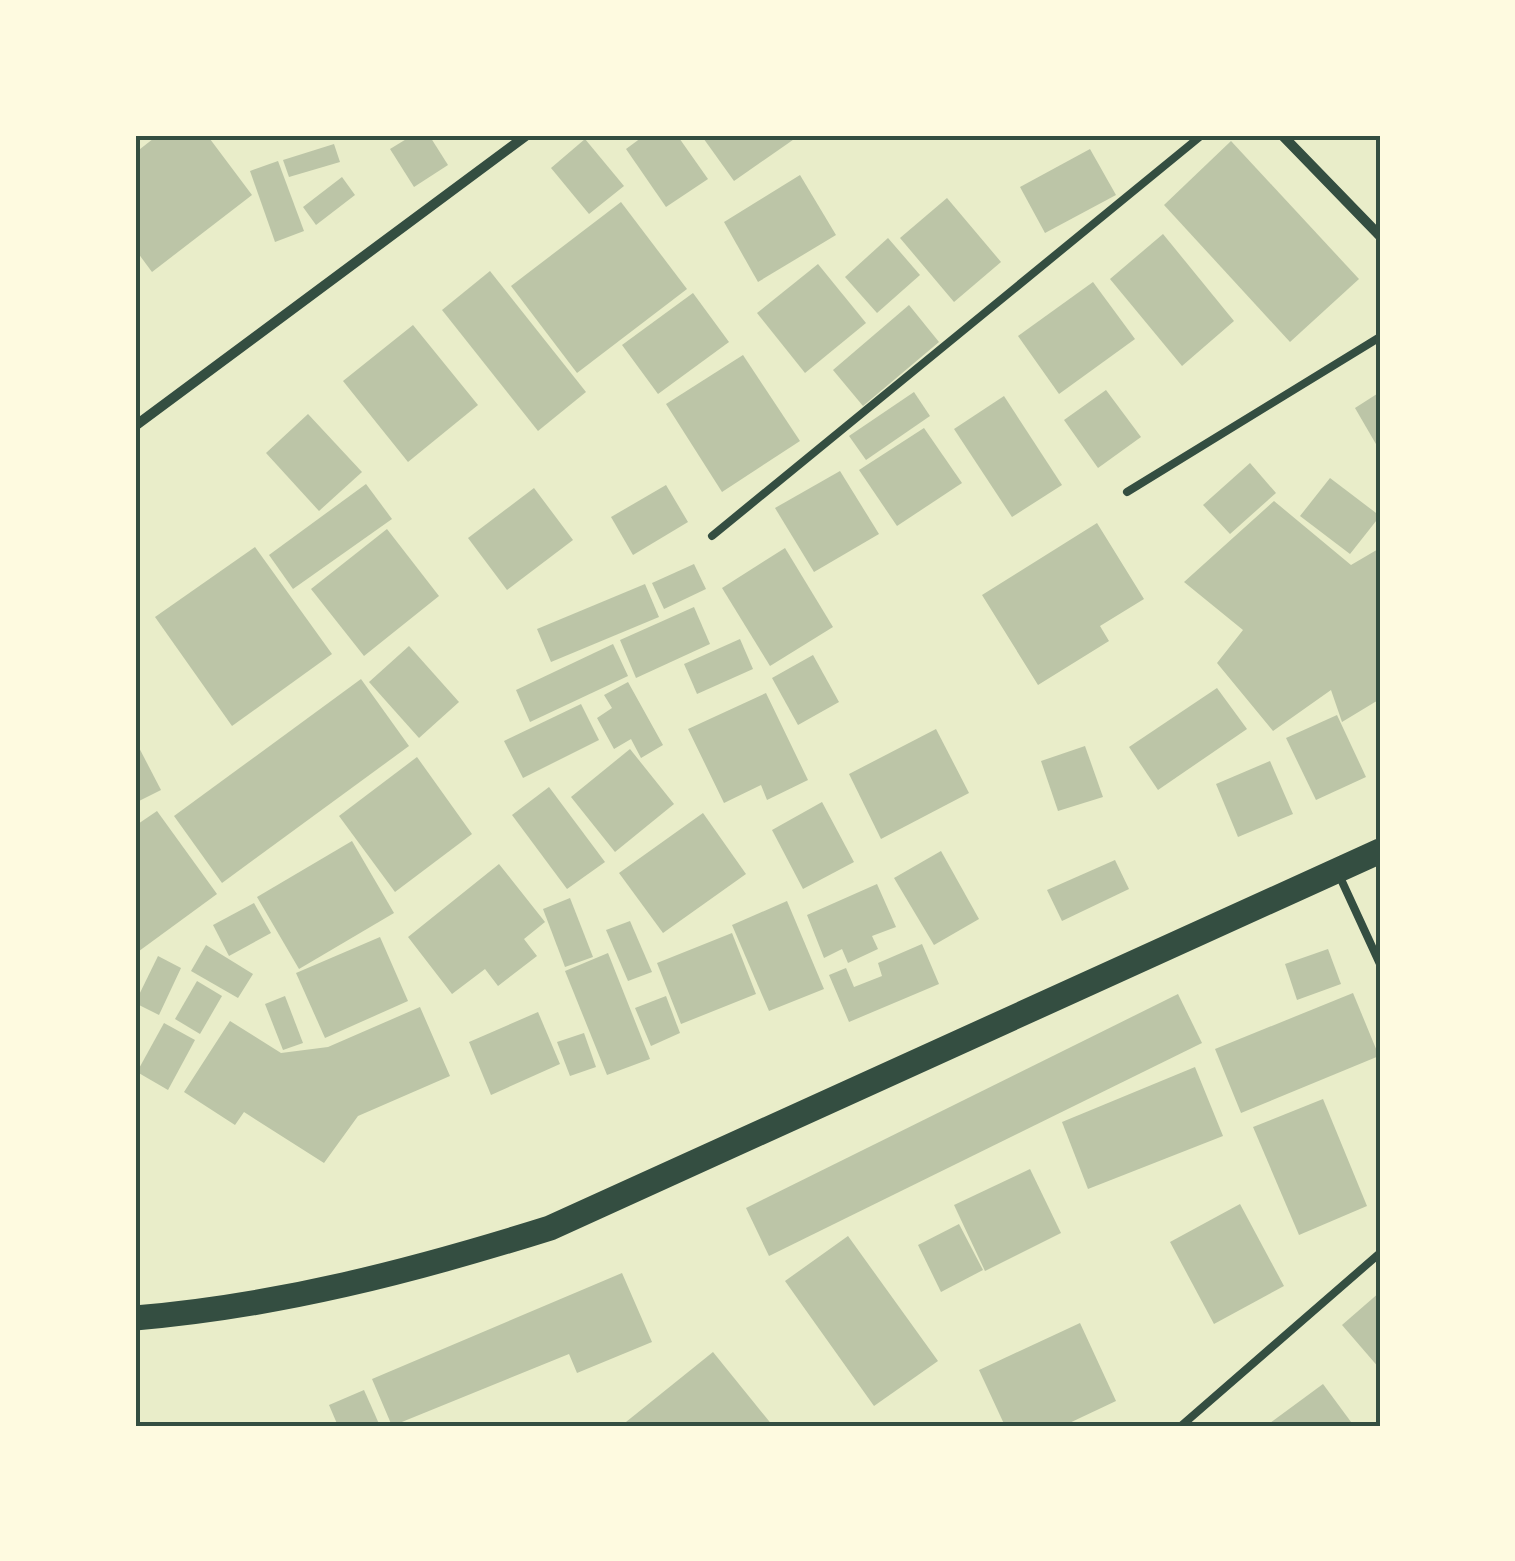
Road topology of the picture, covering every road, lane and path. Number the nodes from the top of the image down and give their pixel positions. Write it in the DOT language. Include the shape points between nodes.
graph roads {
  1 [pos="526,135"];
  2 [pos="1202,135"];
  3 [pos="1282,135"];
  4 [pos="1380,236"];
  5 [pos="1380,338"];
  6 [pos="135,426"];
  7 [pos="1128,492"];
  8 [pos="712,536"];
  9 [pos="1380,851"];
  10 [pos="1337,871"];
  11 [pos="1380,964"];
  12 [pos="1380,1252"];
  13 [pos="135,1318"];
  14 [pos="1182,1426"];
  1 -- 6 [label="street"];
  2 -- 8 [label="lane"];
  3 -- 4 [label="street"];
  5 -- 7 [label="lane"];
  9 -- 10 [label="main road"];
  10 -- 11 [label="lane"];
  10 -- 13 [label="main road" via="550,1228 424,1268 288,1299"];
  12 -- 14 [label="lane"];
}
